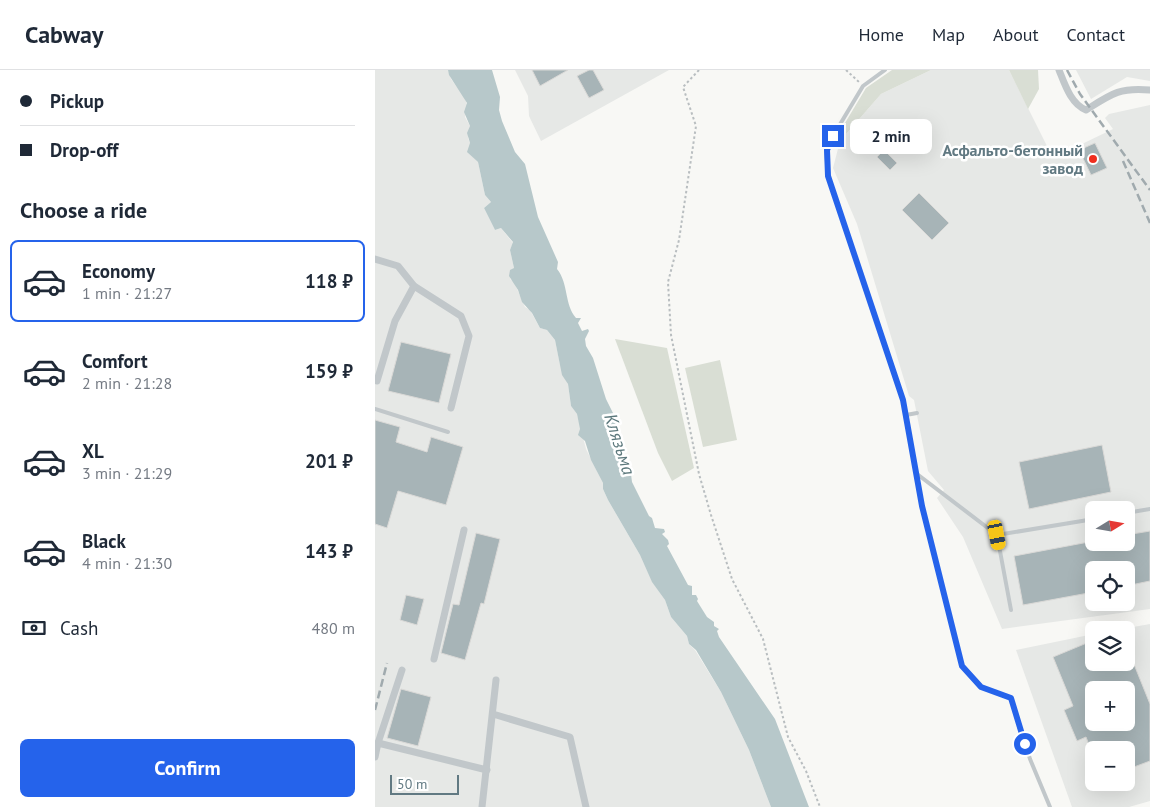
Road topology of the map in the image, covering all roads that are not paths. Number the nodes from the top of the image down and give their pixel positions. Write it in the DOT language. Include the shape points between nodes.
graph roads {
  1 [pos="885,70"];
  2 [pos="1059,70"];
  3 [pos="1149,92"];
  4 [pos="375,259"];
  5 [pos="415,286"];
  6 [pos="377,381"];
  7 [pos="451,408"];
  8 [pos="375,409"];
  9 [pos="917,413"];
  10 [pos="906,415"];
  11 [pos="448,432"];
  12 [pos="917,474"];
  13 [pos="1150,509"];
  14 [pos="1135,512"];
  15 [pos="1085,520"];
  16 [pos="464,530"];
  17 [pos="997,535"];
  18 [pos="1011,610"];
  19 [pos="434,659"];
  20 [pos="402,670"];
  21 [pos="496,680"];
  22 [pos="493,714"];
  23 [pos="378,743"];
  24 [pos="375,756"];
  25 [pos="487,770"];
  26 [pos="482,807"];
  27 [pos="586,807"];
  28 [pos="1051,807"];
  1 -- 10 [label="lane" via="863,86 827,150 828,176"];
  2 -- 3 [label="street" via="1078,107 1086,110 1115,92 1132,88"];
  4 -- 5 [label="street" via="398,266"];
  5 -- 6 [label="street" via="395,321"];
  5 -- 7 [label="street" via="461,316 469,336"];
  8 -- 11 [label="lane"];
  9 -- 10 [label="lane"];
  10 -- 12 [label="lane"];
  12 -- 17 [label="lane"];
  12 -- 28 [label="lane" via="962,666 981,687 1011,698 1030,759"];
  13 -- 14 [label="lane"];
  15 -- 17 [label="lane"];
  16 -- 19 [label="street"];
  17 -- 18 [label="lane"];
  20 -- 23 [label="street"];
  21 -- 22 [label="street"];
  22 -- 25 [label="street"];
  22 -- 27 [label="street" via="570,737"];
  23 -- 24 [label="street"];
  23 -- 25 [label="street"];
  25 -- 26 [label="street"];
}
